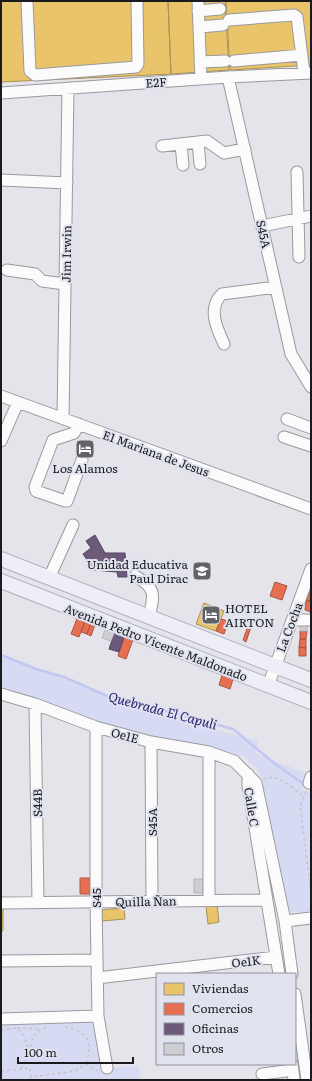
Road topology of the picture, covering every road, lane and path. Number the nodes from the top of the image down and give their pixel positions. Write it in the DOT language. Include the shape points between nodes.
graph roads {
  1 [pos="27,1"];
  2 [pos="137,1"];
  3 [pos="198,6"];
  4 [pos="220,9"];
  5 [pos="199,27"];
  6 [pos="302,56"];
  7 [pos="200,62"];
  8 [pos="91,70"];
  9 [pos="80,71"];
  10 [pos="308,73"];
  11 [pos="228,77"];
  12 [pos="201,79"];
  13 [pos="87,87"];
  14 [pos="68,88"];
  15 [pos="1,93"];
  16 [pos="198,142"];
  17 [pos="181,144"];
  18 [pos="162,146"];
  19 [pos="245,149"];
  20 [pos="200,164"];
  21 [pos="183,165"];
  22 [pos="297,172"];
  23 [pos="1,180"];
  24 [pos="67,183"];
  25 [pos="311,216"];
  26 [pos="298,219"];
  27 [pos="262,226"];
  28 [pos="299,257"];
  29 [pos="7,270"];
  30 [pos="65,284"];
  31 [pos="276,288"];
  32 [pos="224,344"];
  33 [pos="311,387"];
  34 [pos="1,396"];
  35 [pos="18,402"];
  36 [pos="63,419"];
  37 [pos="286,419"];
  38 [pos="79,424"];
  39 [pos="311,428"];
  40 [pos="284,437"];
  41 [pos="1,441"];
  42 [pos="311,446"];
  43 [pos="82,460"];
  44 [pos="311,509"];
  45 [pos="73,525"];
  46 [pos="1,559"];
  47 [pos="1,564"];
  48 [pos="310,573"];
  49 [pos="1,574"];
  50 [pos="135,576"];
  51 [pos="49,578"];
  52 [pos="1,581"];
  53 [pos="149,617"];
  54 [pos="292,620"];
  55 [pos="311,620"];
  56 [pos="271,676"];
  57 [pos="311,680"];
  58 [pos="311,687"];
  59 [pos="1,694"];
  60 [pos="311,695"];
  61 [pos="311,702"];
  62 [pos="35,704"];
  63 [pos="96,728"];
  64 [pos="151,742"];
  65 [pos="209,752"];
  66 [pos="248,774"];
  67 [pos="256,783"];
  68 [pos="308,784"];
  69 [pos="304,797"];
  70 [pos="308,868"];
  71 [pos="311,868"];
  72 [pos="310,882"];
  73 [pos="311,892"];
  74 [pos="267,900"];
  75 [pos="152,901"];
  76 [pos="210,901"];
  77 [pos="96,902"];
  78 [pos="1,903"];
  79 [pos="38,903"];
  80 [pos="311,918"];
  81 [pos="285,921"];
  82 [pos="276,957"];
  83 [pos="97,960"];
  84 [pos="1,961"];
  85 [pos="279,973"];
  86 [pos="292,973"];
  87 [pos="97,978"];
  88 [pos="296,1001"];
  89 [pos="98,1016"];
  90 [pos="1,1019"];
  91 [pos="62,1026"];
  92 [pos="51,1027"];
  93 [pos="17,1028"];
  94 [pos="40,1029"];
  95 [pos="1,1030"];
  96 [pos="30,1053"];
  97 [pos="86,1064"];
  98 [pos="108,1068"];
  99 [pos="21,1069"];
  100 [pos="266,1070"];
  101 [pos="288,1070"];
  102 [pos="1,1071"];
  103 [pos="32,1079"];
  104 [pos="294,1080"];
  105 [pos="307,1080"];
  1 -- 9 [label="street" via="32,74"];
  2 -- 8 [label="street" via="138,64 134,67"];
  3 -- 4 [label="street"];
  3 -- 5 [label="street"];
  5 -- 6 [label="street" via="294,15 297,17"];
  5 -- 7 [label="street"];
  6 -- 7 [label="street"];
  6 -- 10 [label="street"];
  7 -- 12 [label="street"];
  8 -- 9 [label="street"];
  8 -- 13 [label="street"];
  9 -- 13 [label="street"];
  10 -- 11 [label="street, E2F"];
  11 -- 12 [label="street, E2F"];
  11 -- 19 [label="street, S45A"];
  12 -- 13 [label="street, E2F"];
  13 -- 14 [label="street, E2F"];
  14 -- 15 [label="street, E2F"];
  14 -- 24 [label="street, Jim Irwin"];
  16 -- 17 [label="street"];
  16 -- 19 [label="street" via="208,141 224,154"];
  16 -- 20 [label="street"];
  17 -- 18 [label="street"];
  17 -- 21 [label="street"];
  19 -- 27 [label="street, S45A"];
  22 -- 26 [label="street"];
  23 -- 24 [label="street"];
  24 -- 30 [label="street, Jim Irwin"];
  25 -- 26 [label="street"];
  26 -- 27 [label="street"];
  26 -- 28 [label="street"];
  27 -- 31 [label="street, S45A"];
  29 -- 30 [label="street" via="35,274 42,281"];
  30 -- 36 [label="street, Jim Irwin"];
  31 -- 32 [label="street" via="222,294 216,300 216,327"];
  31 -- 33 [label="street, S45A" via="291,354"];
  34 -- 35 [label="street, E1 Mariana de Jesus"];
  35 -- 36 [label="street, E1 Mariana de Jesus"];
  35 -- 41 [label="street"];
  36 -- 38 [label="street, E1 Mariana de Jesus"];
  37 -- 39 [label="street"];
  38 -- 43 [label="street" via="74,433 53,440 35,487 36,491 67,500"];
  38 -- 44 [label="street, E1 Mariana de Jesus"];
  40 -- 42 [label="street"];
  45 -- 51 [label="street"];
  46 -- 51 [label="main road, Avenida Pedro Vicente Maldonado"];
  47 -- 56 [label="street"];
  48 -- 54 [label="street, La Cocha"];
  49 -- 56 [label="street"];
  50 -- 53 [label="street" via="148,583 154,597"];
  51 -- 53 [label="main road, Avenida Pedro Vicente Maldonado"];
  52 -- 56 [label="main road, Avenida Pedro Vicente Maldonado"];
  53 -- 56 [label="main road, Avenida Pedro Vicente Maldonado"];
  54 -- 55 [label="street"];
  54 -- 56 [label="street, La Cocha"];
  56 -- 57 [label="main road, Avenida Pedro Vicente Maldonado"];
  56 -- 58 [label="street"];
  56 -- 60 [label="street"];
  56 -- 61 [label="main road, Avenida Pedro Vicente Maldonado"];
  59 -- 62 [label="street, Oe1E"];
  62 -- 63 [label="street, Oe1E"];
  62 -- 79 [label="street, S44B"];
  63 -- 64 [label="street, Oe1E"];
  63 -- 77 [label="street, S45"];
  64 -- 65 [label="street, Oe1E"];
  64 -- 75 [label="street, S45A"];
  65 -- 66 [label="street, Oe1E" via="234,761"];
  65 -- 76 [label="street"];
  66 -- 67 [label="street, Calle C"];
  66 -- 74 [label="street, Calle C"];
  67 -- 69 [label="path" via="270,776 278,778"];
  67 -- 81 [label="street, Calle C"];
  68 -- 69 [label="path"];
  69 -- 70 [label="path" via="300,806"];
  70 -- 71 [label="path"];
  70 -- 72 [label="path"];
  72 -- 73 [label="path"];
  74 -- 76 [label="street, Quilla Ñan"];
  74 -- 82 [label="street, Calle C"];
  75 -- 76 [label="street, Quilla Ñan"];
  75 -- 77 [label="street, Quilla Ñan"];
  77 -- 79 [label="street, Quilla Ñan"];
  77 -- 83 [label="street, S45"];
  78 -- 79 [label="street, Quilla Ñan"];
  80 -- 81 [label="street"];
  81 -- 86 [label="street, Calle C"];
  82 -- 85 [label="street, Calle C"];
  82 -- 87 [label="street, Oe1K"];
  83 -- 84 [label="street"];
  83 -- 87 [label="street, S45"];
  87 -- 89 [label="street, S45"];
  88 -- 105 [label="street"];
  89 -- 90 [label="street"];
  89 -- 98 [label="street, S45"];
  91 -- 97 [label="path" via="77,1029 85,1034 88,1051"];
  92 -- 94 [label="path"];
  93 -- 94 [label="path"];
  93 -- 95 [label="path"];
  93 -- 96 [label="path" via="24,1034"];
  94 -- 96 [label="path" via="34,1035"];
  96 -- 99 [label="path"];
  97 -- 98 [label="path" via="100,1072 107,1072"];
  97 -- 103 [label="path" via="75,1071"];
  99 -- 102 [label="path"];
  99 -- 103 [label="path" via="30,1068"];
  100 -- 101 [label="street"];
  101 -- 104 [label="street"];
}
